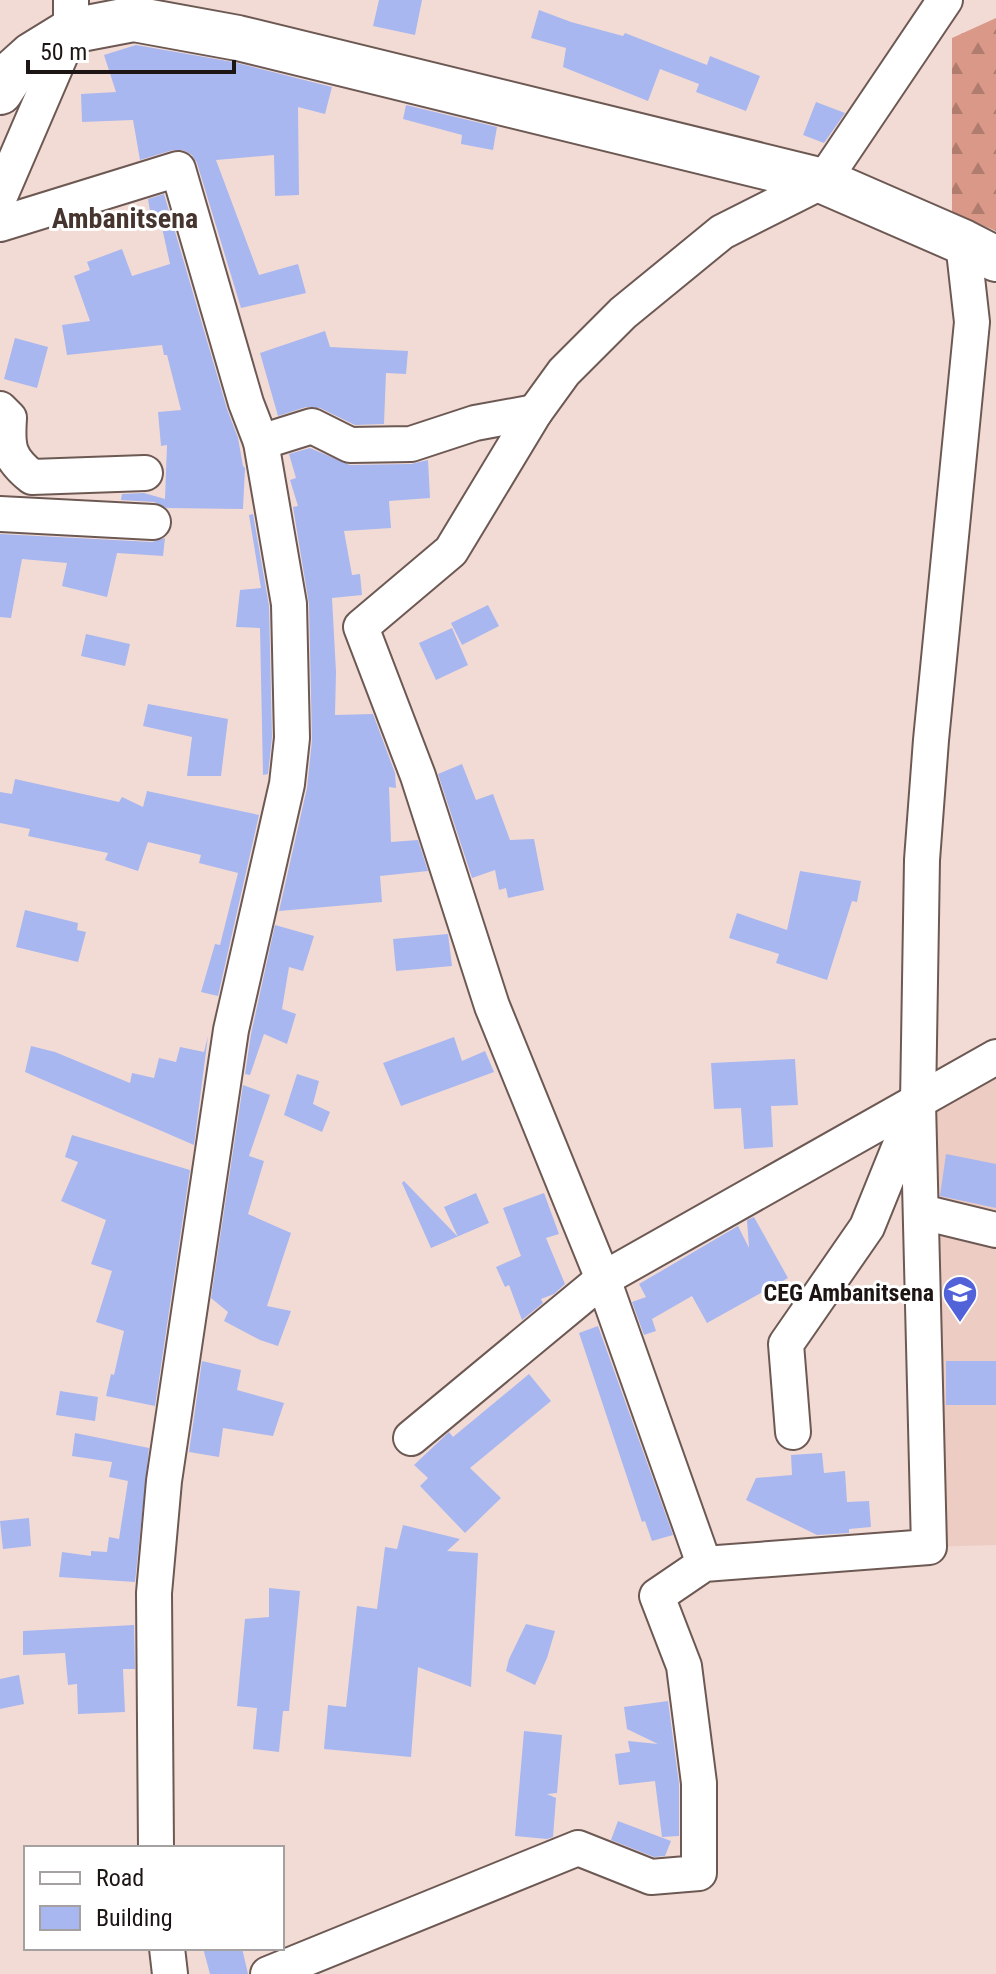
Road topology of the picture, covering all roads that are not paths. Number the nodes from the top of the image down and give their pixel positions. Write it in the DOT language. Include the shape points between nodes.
graph roads {
  1 [pos="945,0"];
  2 [pos="71,16"];
  3 [pos="0,92"];
  4 [pos="823,181"];
  5 [pos="0,196"];
  6 [pos="0,224"];
  7 [pos="980,250"];
  8 [pos="0,409"];
  9 [pos="535,412"];
  10 [pos="261,442"];
  11 [pos="145,473"];
  12 [pos="0,514"];
  13 [pos="153,522"];
  14 [pos="996,1057"];
  15 [pos="918,1103"];
  16 [pos="922,1212"];
  17 [pos="996,1230"];
  18 [pos="603,1279"];
  19 [pos="793,1432"];
  20 [pos="411,1438"];
  21 [pos="704,1564"];
  22 [pos="156,1846"];
  23 [pos="167,1950"];
  24 [pos="170,1974"];
  25 [pos="268,1974"];
  1 -- 4 [label="street"];
  2 -- 3 [label="main road" via="13,72"];
  2 -- 4 [label="main road" via="134,19 238,38"];
  2 -- 5 [label="street"];
  4 -- 7 [label="main road"];
  4 -- 9 [label="street" via="722,232 623,313 564,372"];
  6 -- 10 [label="street" via="178,169"];
  7 -- 15 [label="street" via="923,845"];
  8 -- 11 [label="street" via="9,418 7,445 17,465 32,477"];
  9 -- 10 [label="street" via="475,423 411,444 350,445 312,426"];
  9 -- 18 [label="street" via="451,551 361,627 418,776 492,1006"];
  10 -- 22 [label="street" via="289,604 292,738 287,784 231,1030 164,1481 154,1593"];
  12 -- 13 [label="street"];
  14 -- 15 [label="street"];
  15 -- 16 [label="street"];
  15 -- 18 [label="street"];
  15 -- 19 [label="street" via="867,1227 786,1344"];
  16 -- 17 [label="street"];
  16 -- 21 [label="street" via="929,1547"];
  18 -- 20 [label="street"];
  18 -- 21 [label="street"];
  21 -- 25 [label="street" via="657,1596 684,1666 699,1783 699,1873 651,1877 578,1848"];
  23 -- 24 [label="street"];
}
